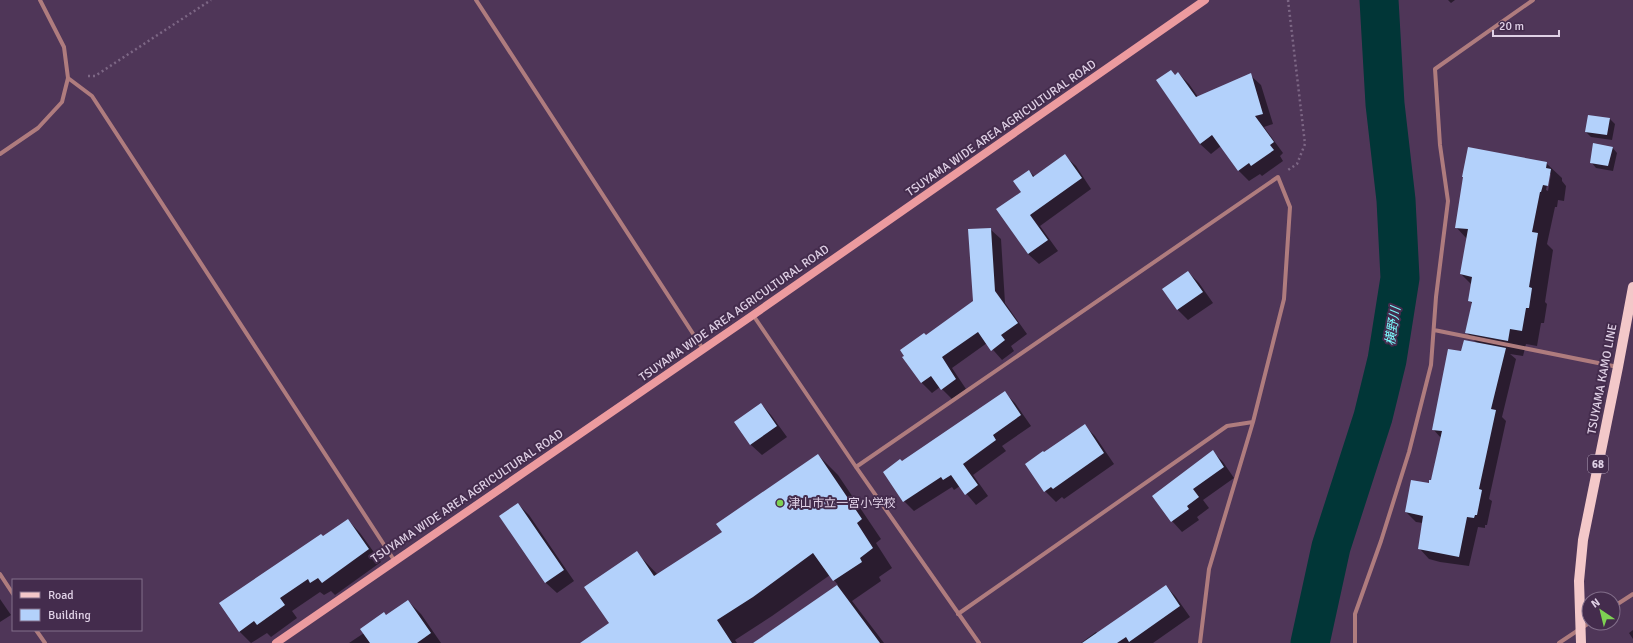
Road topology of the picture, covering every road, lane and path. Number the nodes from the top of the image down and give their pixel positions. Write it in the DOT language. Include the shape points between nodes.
graph roads {
  1 [pos="40,0"];
  2 [pos="211,0"];
  3 [pos="476,0"];
  4 [pos="1206,0"];
  5 [pos="1288,0"];
  6 [pos="1533,0"];
  7 [pos="68,78"];
  8 [pos="0,154"];
  9 [pos="1278,177"];
  10 [pos="1633,287"];
  11 [pos="753,315"];
  12 [pos="1434,330"];
  13 [pos="703,349"];
  14 [pos="1618,367"];
  15 [pos="1253,422"];
  16 [pos="856,467"];
  17 [pos="394,560"];
  18 [pos="0,574"];
  19 [pos="12,592"];
  20 [pos="1633,594"];
  21 [pos="1581,596"];
  22 [pos="1621,602"];
  23 [pos="958,614"];
  24 [pos="1581,628"];
  25 [pos="37,631"];
  26 [pos="1584,631"];
  27 [pos="45,643"];
  28 [pos="276,643"];
  29 [pos="979,643"];
  30 [pos="1200,643"];
  31 [pos="1355,643"];
  32 [pos="1559,643"];
  33 [pos="1581,643"];
  1 -- 7 [label="street" via="64,47"];
  2 -- 7 [label="path" via="95,76"];
  3 -- 13 [label="street"];
  4 -- 11 [label="street, TSUYAMA WIDE AREA AGRICULTURAL ROAD"];
  5 -- 9 [label="path" via="1305,144 1298,164"];
  6 -- 12 [label="street" via="1436,69 1440,145 1448,201"];
  7 -- 8 [label="street" via="62,102 38,128"];
  7 -- 17 [label="street" via="92,96"];
  9 -- 15 [label="street" via="1290,207 1284,299"];
  9 -- 16 [label="street"];
  10 -- 14 [label="main road, TSUYAMA KAMO LINE / 68"];
  11 -- 13 [label="street, TSUYAMA WIDE AREA AGRICULTURAL ROAD"];
  11 -- 16 [label="street"];
  12 -- 14 [label="street"];
  12 -- 31 [label="street" via="1431,365 1409,452 1355,614"];
  13 -- 17 [label="street, TSUYAMA WIDE AREA AGRICULTURAL ROAD"];
  14 -- 21 [label="main road, TSUYAMA KAMO LINE / 68" via="1583,540 1579,581"];
  15 -- 23 [label="street" via="1227,426"];
  15 -- 30 [label="street" via="1209,569"];
  16 -- 23 [label="street"];
  17 -- 28 [label="street, TSUYAMA WIDE AREA AGRICULTURAL ROAD"];
  18 -- 19 [label="street"];
  20 -- 22 [label="street"];
  23 -- 29 [label="street"];
  24 -- 32 [label="street"];
  25 -- 27 [label="street"];
  26 -- 33 [label="main road, TSUYAMA KAMO LINE / 68"];
}
